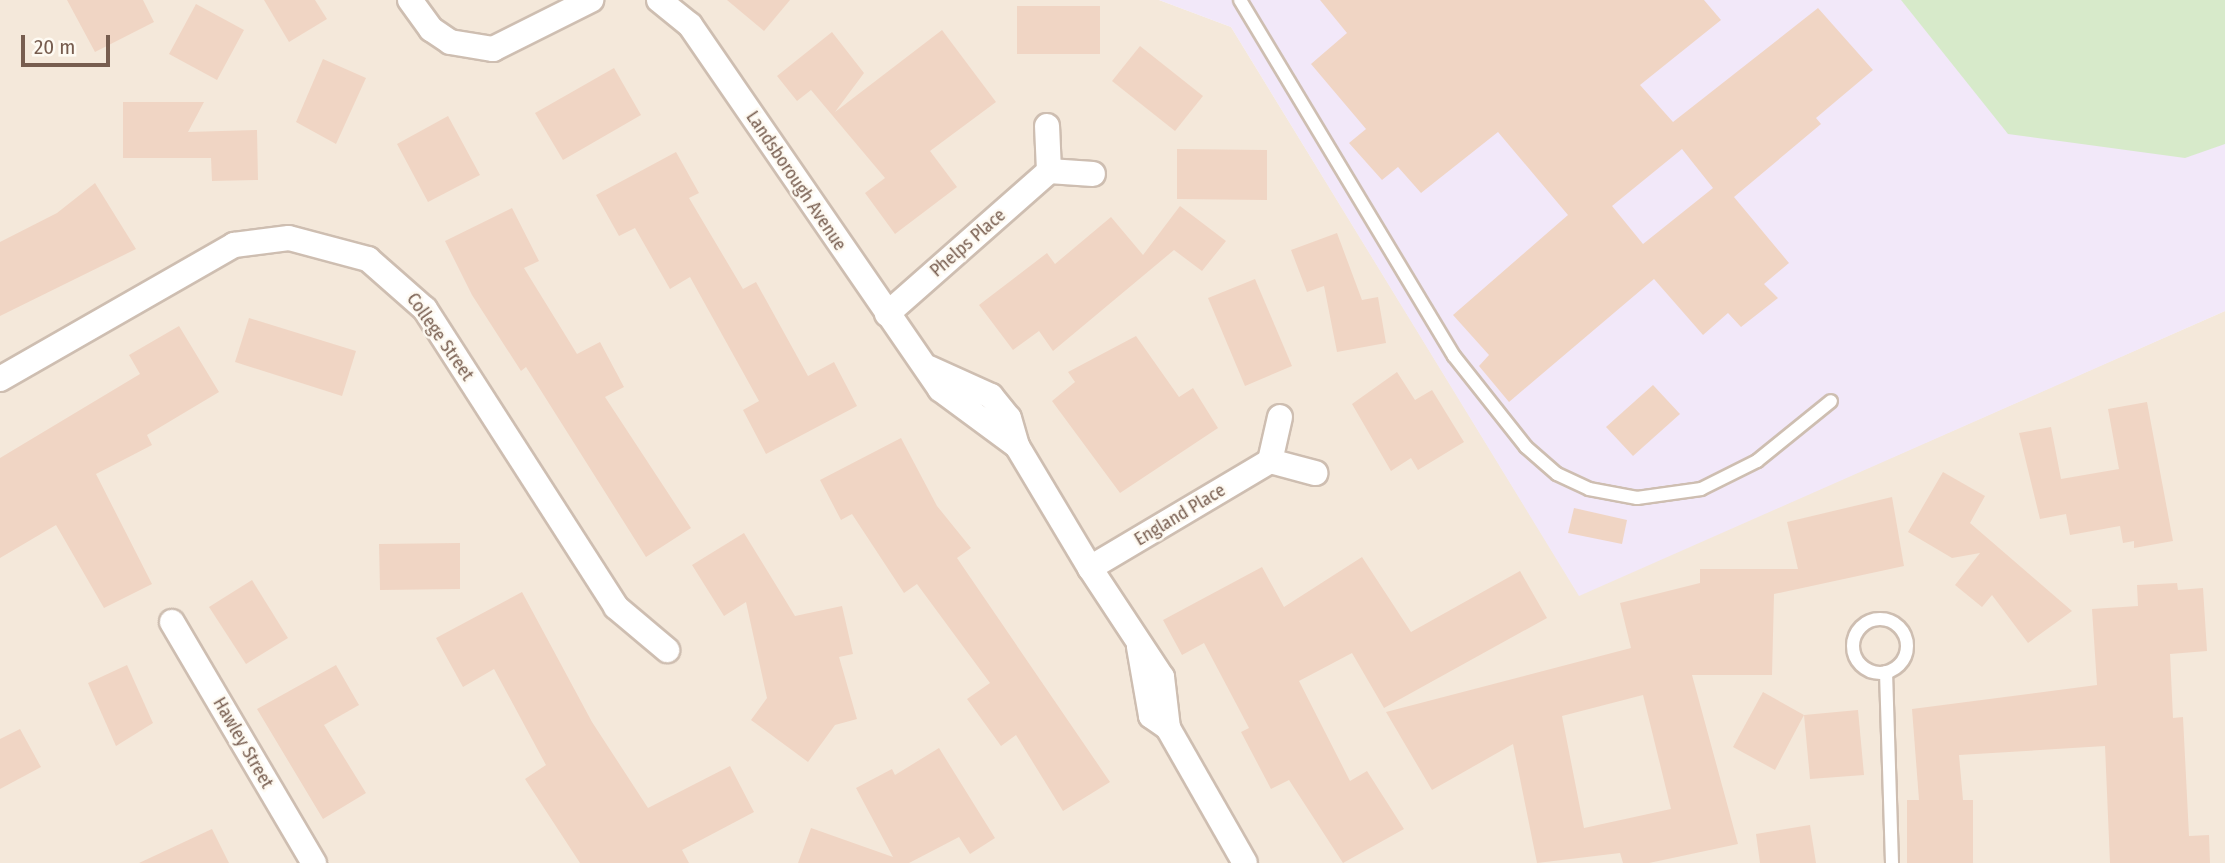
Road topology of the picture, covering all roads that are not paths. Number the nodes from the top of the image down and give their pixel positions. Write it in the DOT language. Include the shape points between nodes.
graph roads {
  1 [pos="410,0"];
  2 [pos="591,0"];
  3 [pos="659,0"];
  4 [pos="1240,0"];
  5 [pos="1047,126"];
  6 [pos="1049,171"];
  7 [pos="1093,174"];
  8 [pos="887,314"];
  9 [pos="0,379"];
  10 [pos="1831,401"];
  11 [pos="1280,417"];
  12 [pos="1269,461"];
  13 [pos="1315,472"];
  14 [pos="1090,568"];
  15 [pos="173,622"];
  16 [pos="667,650"];
  17 [pos="1886,672"];
  18 [pos="314,863"];
  19 [pos="1245,863"];
  20 [pos="1892,863"];
  1 -- 2 [label="street" via="431,29 450,42 493,49"];
  3 -- 8 [label="street, Landsborough Avenue" via="690,25"];
  4 -- 10 [label="lane" via="1454,356 1526,447 1558,474 1589,489 1637,498 1701,489 1757,461"];
  5 -- 6 [label="street"];
  6 -- 7 [label="street"];
  6 -- 8 [label="street, Phelps Place"];
  8 -- 14 [label="street, Landsborough Avenue" via="964,410 997,426 1017,446"];
  9 -- 16 [label="street, College Street" via="234,245 289,239 357,255 390,274 425,309 615,607"];
  11 -- 12 [label="street"];
  12 -- 13 [label="street"];
  12 -- 14 [label="street, England Place"];
  14 -- 19 [label="street, Landsborough Avenue" via="1139,647 1143,696 1151,716 1168,728"];
  15 -- 18 [label="street, Hawley Street"];
  17 -- 17 [label="lane" via="1865,668 1855,654 1860,629 1875,620 1893,622 1907,644 1903,660"];
  17 -- 20 [label="lane"];
}
